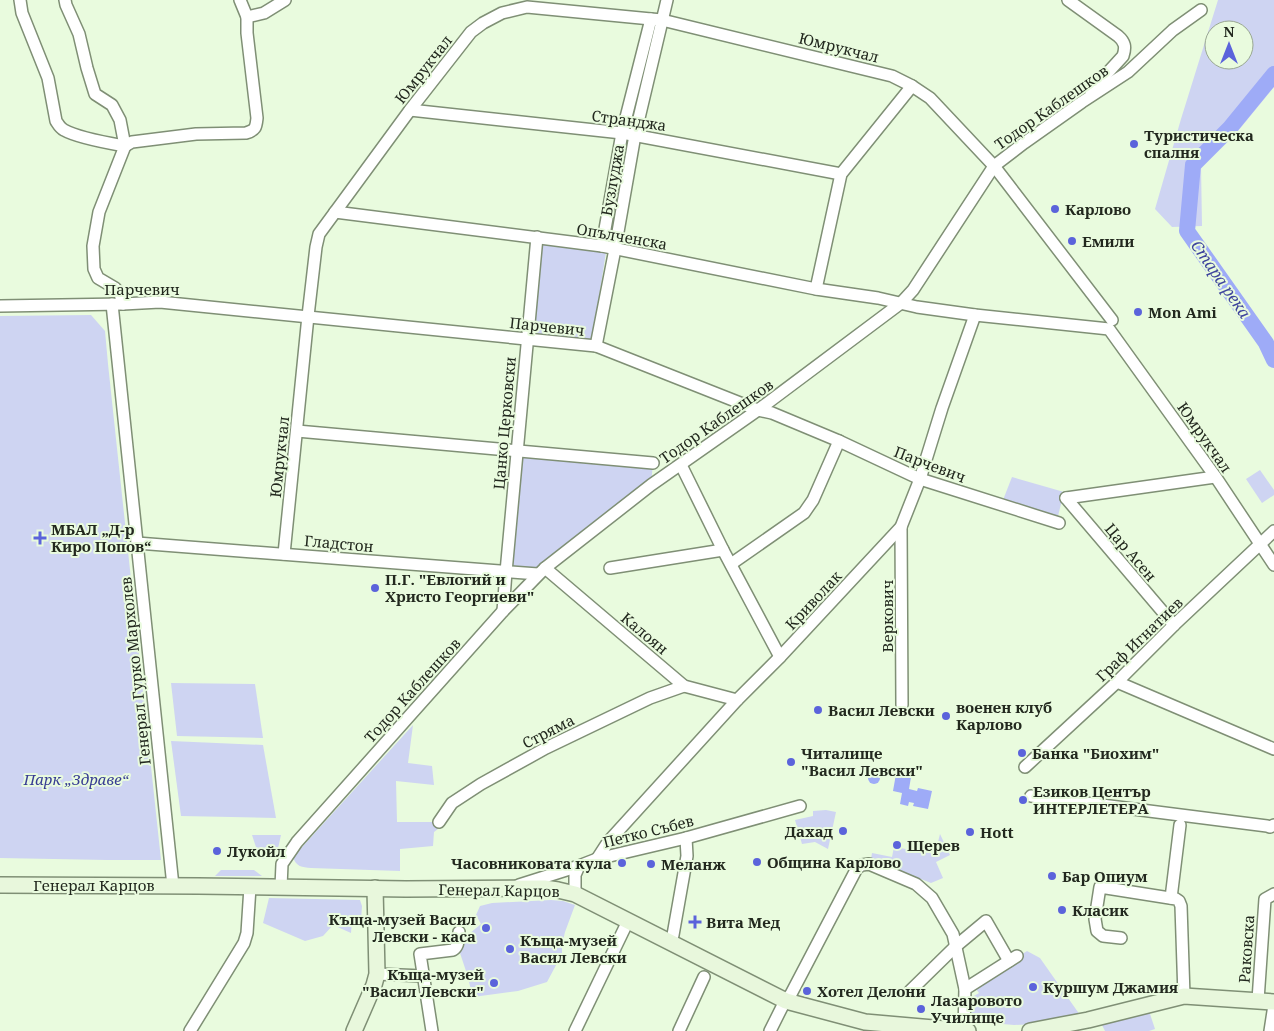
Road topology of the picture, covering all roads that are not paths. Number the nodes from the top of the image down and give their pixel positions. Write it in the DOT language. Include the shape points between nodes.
graph roads {
  1 [pos="20,0"];
  2 [pos="65,0"];
  3 [pos="240,0"];
  4 [pos="286,0"];
  5 [pos="667,0"];
  6 [pos="1074,2"];
  7 [pos="1201,10"];
  8 [pos="247,17"];
  9 [pos="657,19"];
  10 [pos="912,86"];
  11 [pos="1082,102"];
  12 [pos="410,110"];
  13 [pos="622,132"];
  14 [pos="635,135"];
  15 [pos="125,146"];
  16 [pos="994,166"];
  17 [pos="842,174"];
  18 [pos="335,212"];
  19 [pos="536,237"];
  20 [pos="602,246"];
  21 [pos="615,248"];
  22 [pos="816,289"];
  23 [pos="878,298"];
  24 [pos="901,303"];
  25 [pos="118,304"];
  26 [pos="0,306"];
  27 [pos="975,315"];
  28 [pos="308,316"];
  29 [pos="873,324"];
  30 [pos="1110,325"];
  31 [pos="527,338"];
  32 [pos="596,346"];
  33 [pos="758,410"];
  34 [pos="297,431"];
  35 [pos="839,441"];
  36 [pos="517,451"];
  37 [pos="653,463"];
  38 [pos="681,464"];
  39 [pos="1215,477"];
  40 [pos="920,479"];
  41 [pos="1059,523"];
  42 [pos="901,527"];
  43 [pos="1274,531"];
  44 [pos="137,542"];
  45 [pos="1259,544"];
  46 [pos="723,550"];
  47 [pos="284,554"];
  48 [pos="731,564"];
  49 [pos="1274,565"];
  50 [pos="610,568"];
  51 [pos="541,571"];
  52 [pos="506,572"];
  53 [pos="503,611"];
  54 [pos="1174,625"];
  55 [pos="780,657"];
  56 [pos="1117,682"];
  57 [pos="684,686"];
  58 [pos="737,700"];
  59 [pos="902,705"];
  60 [pos="1274,749"];
  61 [pos="1025,768"];
  62 [pos="1031,796"];
  63 [pos="800,806"];
  64 [pos="439,822"];
  65 [pos="1180,825"];
  66 [pos="1274,825"];
  67 [pos="686,838"];
  68 [pos="597,858"];
  69 [pos="579,866"];
  70 [pos="0,884"];
  71 [pos="172,886"];
  72 [pos="250,886"];
  73 [pos="281,887"];
  74 [pos="375,888"];
  75 [pos="506,889"];
  76 [pos="575,894"];
  77 [pos="1270,897"];
  78 [pos="1171,898"];
  79 [pos="628,921"];
  80 [pos="459,932"];
  81 [pos="1120,938"];
  82 [pos="670,942"];
  83 [pos="956,946"];
  84 [pos="377,974"];
  85 [pos="423,976"];
  86 [pos="704,977"];
  87 [pos="965,989"];
  88 [pos="910,991"];
  89 [pos="1184,996"];
  90 [pos="1258,1000"];
  91 [pos="786,1001"];
  92 [pos="1274,1003"];
  93 [pos="1090,1025"];
  94 [pos="190,1031"];
  95 [pos="354,1031"];
  96 [pos="432,1031"];
  97 [pos="575,1031"];
  98 [pos="679,1031"];
  99 [pos="770,1031"];
  100 [pos="964,1031"];
  101 [pos="968,1031"];
  102 [pos="1030,1031"];
  103 [pos="1270,1031"];
  1 -- 15 [label="street" via="48,78 60,126 75,134"];
  2 -- 15 [label="street" via="79,34 95,94 112,105 120,120"];
  3 -- 8 [label="street"];
  4 -- 8 [label="street" via="264,13"];
  5 -- 9 [label="street"];
  6 -- 11 [label="street" via="1123,40 1125,50"];
  7 -- 11 [label="street, Тодор Каблешков" via="1173,30 1128,72"];
  8 -- 15 [label="street" via="257,118 253,131 196,134 132,142"];
  9 -- 10 [label="street, Юмрукчал" via="892,76"];
  9 -- 12 [label="street, Юмрукчал" via="527,7 502,13 471,32"];
  9 -- 13 [label="street, Бузлуджа"];
  9 -- 14 [label="street, Бузлуджа"];
  10 -- 16 [label="street, Юмрукчал" via="930,98"];
  10 -- 17 [label="street"];
  11 -- 16 [label="street, Тодор Каблешков"];
  12 -- 13 [label="street, Странджа"];
  12 -- 18 [label="street, Юмрукчал"];
  13 -- 14 [label="street, Странджа"];
  13 -- 20 [label="street, Бузлуджа"];
  14 -- 17 [label="street, Странджа"];
  14 -- 21 [label="street, Бузлуджа"];
  15 -- 25 [label="street" via="99,212 93,246 94,270 98,278 116,288 120,294"];
  16 -- 24 [label="street, Тодор Каблешков" via="913,290"];
  16 -- 30 [label="street, Юмрукчал"];
  17 -- 22 [label="street"];
  18 -- 19 [label="street, Опълченска"];
  18 -- 28 [label="street, Юмрукчал" via="318,241"];
  19 -- 20 [label="street, Опълченска"];
  19 -- 31 [label="street, Цанко Церковски"];
  20 -- 21 [label="street, Опълченска"];
  21 -- 22 [label="street, Опълченска"];
  21 -- 32 [label="street, Бузлуджа"];
  22 -- 23 [label="street, Опълченска"];
  23 -- 24 [label="street, Опълченска"];
  23 -- 29 [label="street"];
  24 -- 27 [label="street, Опълченска"];
  24 -- 29 [label="street, Тодор Каблешков"];
  25 -- 26 [label="street, Парчевич"];
  25 -- 28 [label="street, Парчевич" via="160,302"];
  25 -- 44 [label="street, Генерал Гурко Мархолев"];
  27 -- 30 [label="street, Опълченска"];
  27 -- 40 [label="street, Криволак"];
  28 -- 31 [label="street, Парчевич"];
  28 -- 34 [label="street, Юмрукчал"];
  29 -- 33 [label="street, Тодор Каблешков"];
  30 -- 39 [label="street, Юмрукчал"];
  31 -- 32 [label="street, Парчевич"];
  31 -- 36 [label="street, Цанко Церковски"];
  32 -- 33 [label="street, Парчевич"];
  33 -- 35 [label="street, Парчевич"];
  33 -- 38 [label="street, Тодор Каблешков"];
  34 -- 36 [label="street"];
  34 -- 47 [label="street, Юмрукчал"];
  35 -- 40 [label="street, Парчевич"];
  35 -- 48 [label="street" via="804,514"];
  36 -- 37 [label="street"];
  36 -- 52 [label="street, Цанко Церковски"];
  38 -- 46 [label="street"];
  38 -- 51 [label="street, Тодор Каблешков"];
  39 -- 45 [label="street, Юмрукчал"];
  39 -- 54 [label="street, Цар Асен" via="1066,498"];
  40 -- 41 [label="street, Парчевич"];
  40 -- 42 [label="street, Криволак"];
  42 -- 55 [label="street, Криволак"];
  42 -- 59 [label="street, Веркович"];
  43 -- 45 [label="street, Граф Игнатиев"];
  44 -- 47 [label="street, Гладстон"];
  44 -- 71 [label="street, Генерал Гурко Мархолев"];
  45 -- 49 [label="street, Юмрукчал"];
  45 -- 54 [label="street, Граф Игнатиев"];
  46 -- 48 [label="street"];
  46 -- 50 [label="street"];
  47 -- 52 [label="street, Гладстон"];
  48 -- 55 [label="street"];
  51 -- 52 [label="street, Гладстон"];
  51 -- 53 [label="street, Тодор Каблешков"];
  51 -- 57 [label="street, Калоян"];
  52 -- 53 [label="street, Цанко Церковски"];
  53 -- 73 [label="street, Тодор Каблешков" via="297,842 282,864"];
  54 -- 56 [label="street, Граф Игнатиев"];
  55 -- 58 [label="street, Криволак"];
  56 -- 60 [label="street"];
  56 -- 61 [label="street, Граф Игнатиев"];
  57 -- 58 [label="street, Калоян"];
  57 -- 64 [label="street, Стряма" via="642,702 546,748 481,784 452,803"];
  58 -- 68 [label="street, Криволак"];
  62 -- 66 [label="street"];
  63 -- 67 [label="street, Петко Събев"];
  65 -- 78 [label="street"];
  67 -- 68 [label="street, Петко Събев"];
  67 -- 82 [label="street" via="687,856"];
  68 -- 69 [label="street, Петко Събев"];
  69 -- 75 [label="street, Петко Събев"];
  69 -- 76 [label="street" via="575,875"];
  70 -- 71 [label="main road, Генерал Карцов"];
  71 -- 72 [label="main road, Генерал Карцов"];
  72 -- 73 [label="main road, Генерал Карцов"];
  72 -- 94 [label="street" via="248,932 244,943"];
  73 -- 74 [label="main road, Генерал Карцов"];
  74 -- 75 [label="main road, Генерал Карцов"];
  74 -- 84 [label="main road"];
  75 -- 76 [label="main road, Генерал Карцов" via="544,888"];
  76 -- 79 [label="main road, Генерал Карцов"];
  77 -- 90 [label="street, Раковска"];
  78 -- 81 [label="street" via="1100,887 1095,919 1097,931 1103,936"];
  78 -- 89 [label="street" via="1179,901 1181,906"];
  79 -- 82 [label="main road, Генерал Карцов"];
  79 -- 97 [label="street"];
  80 -- 85 [label="street" via="458,944 453,950 420,954"];
  82 -- 91 [label="main road, Генерал Карцов"];
  83 -- 87 [label="street"];
  83 -- 87 [label="street" via="986,921 1013,959"];
  83 -- 88 [label="street"];
  83 -- 91 [label="street" via="938,906 916,884 869,864 862,865 857,868"];
  84 -- 85 [label="street"];
  84 -- 95 [label="main road"];
  85 -- 96 [label="street"];
  86 -- 98 [label="street"];
  87 -- 100 [label="street"];
  89 -- 90 [label="main road"];
  89 -- 93 [label="main road"];
  90 -- 92 [label="main road"];
  91 -- 99 [label="street"];
  91 -- 100 [label="main road, Генерал Карцов" via="865,1022"];
  92 -- 103 [label="street"];
  93 -- 102 [label="main road"];
  100 -- 101 [label="main road, Генерал Карцов"];
}
